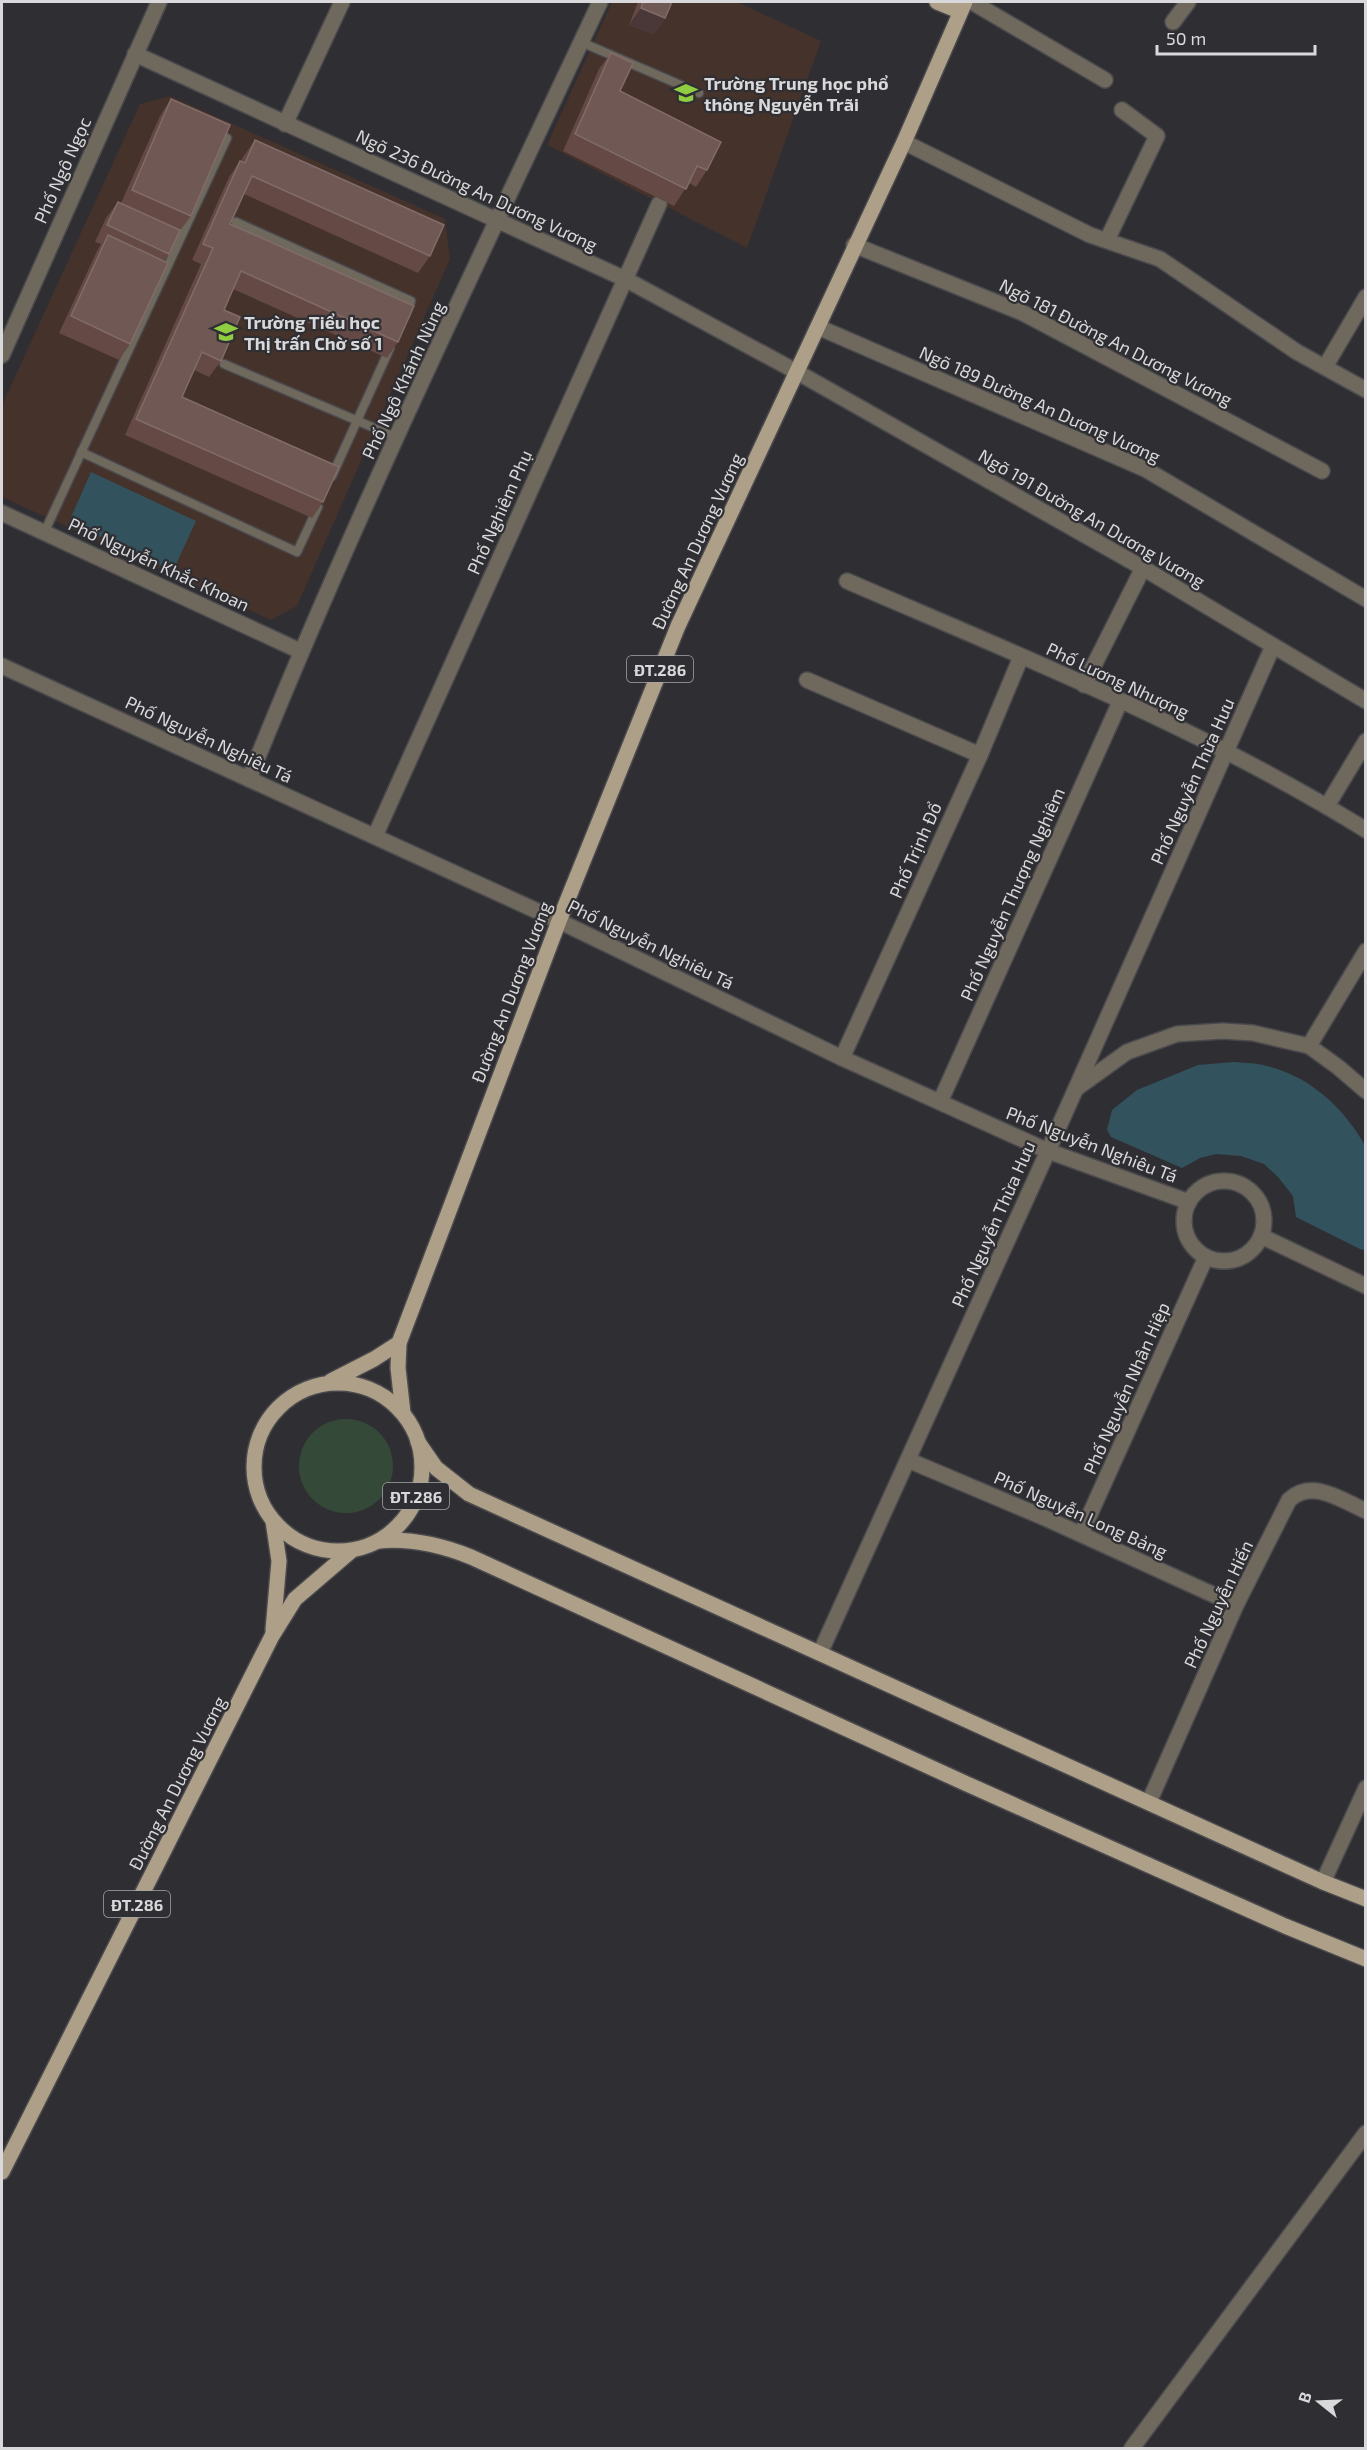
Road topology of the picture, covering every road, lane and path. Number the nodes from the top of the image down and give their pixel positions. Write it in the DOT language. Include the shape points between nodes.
graph roads {
  1 [pos="159,2"];
  2 [pos="342,2"];
  3 [pos="600,2"];
  4 [pos="937,2"];
  5 [pos="972,2"];
  6 [pos="1188,2"];
  7 [pos="962,6"];
  8 [pos="1173,22"];
  9 [pos="581,42"];
  10 [pos="135,54"];
  11 [pos="1105,80"];
  12 [pos="699,93"];
  13 [pos="1122,110"];
  14 [pos="285,124"];
  15 [pos="227,138"];
  16 [pos="904,142"];
  17 [pos="659,204"];
  18 [pos="497,220"];
  19 [pos="236,222"];
  20 [pos="1107,240"];
  21 [pos="854,245"];
  22 [pos="625,279"];
  23 [pos="1365,297"];
  24 [pos="401,322"];
  25 [pos="818,327"];
  26 [pos="392,344"];
  27 [pos="2,354"];
  28 [pos="224,364"];
  29 [pos="1325,368"];
  30 [pos="798,372"];
  31 [pos="1365,390"];
  32 [pos="358,420"];
  33 [pos="398,438"];
  34 [pos="81,452"];
  35 [pos="1322,471"];
  36 [pos="330,481"];
  37 [pos="320,502"];
  38 [pos="2,513"];
  39 [pos="44,533"];
  40 [pos="1143,568"];
  41 [pos="847,581"];
  42 [pos="1365,599"];
  43 [pos="1273,646"];
  44 [pos="300,651"];
  45 [pos="1021,657"];
  46 [pos="2,666"];
  47 [pos="807,681"];
  48 [pos="1084,685"];
  49 [pos="1365,701"];
  50 [pos="1120,702"];
  51 [pos="1365,741"];
  52 [pos="1226,751"];
  53 [pos="980,755"];
  54 [pos="249,779"];
  55 [pos="1327,806"];
  56 [pos="1365,830"];
  57 [pos="375,836"];
  58 [pos="559,921"];
  59 [pos="1365,951"];
  60 [pos="1309,1046"];
  61 [pos="842,1058"];
  62 [pos="1076,1090"];
  63 [pos="1365,1091"];
  64 [pos="939,1102"];
  65 [pos="1048,1151"];
  66 [pos="1189,1202"];
  67 [pos="1261,1236"];
  68 [pos="1206,1257"];
  69 [pos="1365,1286"];
  70 [pos="399,1343"];
  71 [pos="324,1384"];
  72 [pos="403,1413"];
  73 [pos="418,1442"];
  74 [pos="908,1460"];
  75 [pos="1365,1511"];
  76 [pos="273,1521"];
  77 [pos="1081,1534"];
  78 [pos="379,1541"];
  79 [pos="351,1551"];
  80 [pos="1236,1605"];
  81 [pos="272,1636"];
  82 [pos="820,1653"];
  83 [pos="1365,1788"];
  84 [pos="1149,1802"];
  85 [pos="1323,1882"];
  86 [pos="1365,1899"];
  87 [pos="1365,1959"];
  88 [pos="1365,2133"];
  89 [pos="2,2172"];
  90 [pos="1132,2448"];
  1 -- 10 [label="street, Phố Ngô Ngọc"];
  2 -- 14 [label="street"];
  3 -- 9 [label="street, Phố Ngô Khánh Nùng"];
  4 -- 7 [label="main road"];
  5 -- 11 [label="street"];
  6 -- 8 [label="street"];
  7 -- 16 [label="main road, Đường An Dương Vương / ĐT.286"];
  9 -- 12 [label="lane"];
  9 -- 18 [label="street, Phố Ngô Khánh Nùng"];
  10 -- 14 [label="street, Ngõ 236 Đường An Dương Vương"];
  10 -- 27 [label="street, Phố Ngô Ngọc"];
  13 -- 20 [label="street" via="1157,136"];
  14 -- 18 [label="street, Ngõ 236 Đường An Dương Vương"];
  15 -- 34 [label="lane"];
  16 -- 20 [label="street"];
  16 -- 21 [label="main road, Đường An Dương Vương / ĐT.286"];
  17 -- 22 [label="street, Phố Nghiêm Phụ"];
  18 -- 22 [label="street, Ngõ 236 Đường An Dương Vương"];
  18 -- 33 [label="street, Phố Ngô Khánh Nùng"];
  19 -- 24 [label="lane" via="411,301"];
  20 -- 29 [label="street" via="1160,259"];
  21 -- 25 [label="main road, Đường An Dương Vương / ĐT.286"];
  21 -- 35 [label="street, Ngõ 181 Đường An Dương Vương" via="1023,313"];
  22 -- 30 [label="street, Ngõ 236 Đường An Dương Vương"];
  22 -- 57 [label="street, Phố Nghiêm Phụ"];
  23 -- 29 [label="street"];
  25 -- 30 [label="main road, Đường An Dương Vương / ĐT.286"];
  25 -- 42 [label="street, Ngõ 189 Đường An Dương Vương" via="1145,470"];
  26 -- 32 [label="lane"];
  28 -- 32 [label="lane"];
  29 -- 31 [label="street"];
  30 -- 40 [label="street, Ngõ 191 Đường An Dương Vương"];
  30 -- 58 [label="main road, Đường An Dương Vương / ĐT.286" via="678,626"];
  32 -- 33 [label="lane"];
  32 -- 36 [label="lane"];
  33 -- 44 [label="street, Phố Ngô Khánh Nùng"];
  34 -- 37 [label="lane" via="297,552"];
  34 -- 39 [label="lane"];
  38 -- 39 [label="street, Phố Nguyễn Khắc Khoan"];
  39 -- 44 [label="street, Phố Nguyễn Khắc Khoan"];
  40 -- 43 [label="street, Ngõ 191 Đường An Dương Vương"];
  40 -- 48 [label="street"];
  41 -- 45 [label="street, Phố Lương Nhượng"];
  43 -- 49 [label="street, Ngõ 191 Đường An Dương Vương"];
  43 -- 52 [label="street, Phố Nguyễn Thừa Hưu"];
  44 -- 54 [label="street, Phố Ngô Khánh Nùng"];
  45 -- 48 [label="street, Phố Lương Nhượng"];
  45 -- 53 [label="street, Phố Trịnh Đổ"];
  46 -- 54 [label="street, Phố Nguyễn Nghiêu Tá"];
  47 -- 53 [label="street"];
  48 -- 50 [label="street, Phố Lương Nhượng"];
  50 -- 52 [label="street, Phố Lương Nhượng"];
  50 -- 64 [label="street, Phố Nguyễn Thượng Nghiêm"];
  51 -- 55 [label="street"];
  52 -- 55 [label="street, Phố Lương Nhượng"];
  52 -- 62 [label="street, Phố Nguyễn Thừa Hưu"];
  53 -- 61 [label="street, Phố Trịnh Đổ"];
  54 -- 57 [label="street, Phố Nguyễn Nghiêu Tá"];
  55 -- 56 [label="street, Phố Lương Nhượng"];
  57 -- 58 [label="street, Phố Nguyễn Nghiêu Tá"];
  58 -- 61 [label="street, Phố Nguyễn Nghiêu Tá"];
  58 -- 70 [label="main road, Đường An Dương Vương / ĐT.286"];
  59 -- 60 [label="street"];
  60 -- 62 [label="street" via="1253,1033 1177,1034 1127,1052"];
  60 -- 63 [label="street"];
  61 -- 64 [label="street, Phố Nguyễn Nghiêu Tá"];
  62 -- 65 [label="street, Phố Nguyễn Thừa Hưu"];
  64 -- 65 [label="street, Phố Nguyễn Nghiêu Tá"];
  65 -- 66 [label="street, Phố Nguyễn Nghiêu Tá"];
  65 -- 74 [label="street, Phố Nguyễn Thừa Hưu"];
  66 -- 67 [label="street" via="1206,1185 1229,1181 1241,1185 1251,1191 1263,1212"];
  66 -- 68 [label="street" via="1184,1223 1186,1234"];
  67 -- 68 [label="street" via="1238,1259 1216,1261"];
  67 -- 69 [label="street"];
  68 -- 77 [label="street, Phố Nguyễn Nhân Hiệp"];
  70 -- 71 [label="main road, ĐT.286"];
  70 -- 72 [label="main road, Đường An Dương Vương / ĐT.286"];
  71 -- 72 [label="main road, ĐT.286" via="346,1383 367,1388 387,1398"];
  71 -- 76 [label="main road, ĐT.286" via="296,1394 274,1412 259,1438 254,1467 258,1496"];
  72 -- 73 [label="main road, ĐT.286"];
  73 -- 78 [label="main road, ĐT.286" via="422,1468 419,1490 397,1527"];
  73 -- 82 [label="main road" via="436,1468 469,1494"];
  74 -- 77 [label="street, Phố Nguyễn Long Bảng"];
  74 -- 82 [label="street, Phố Nguyễn Thừa Hưu"];
  75 -- 80 [label="street, Phố Nguyễn Hiến" via="1318,1490 1297,1492 1289,1500"];
  76 -- 79 [label="main road, ĐT.286" via="295,1540 322,1551"];
  76 -- 81 [label="main road, Đường An Dương Vương / ĐT.286" via="279,1561"];
  77 -- 80 [label="street, Phố Nguyễn Long Bảng"];
  78 -- 79 [label="main road, ĐT.286"];
  78 -- 87 [label="main road" via="432,1544 471,1557 988,1793"];
  79 -- 81 [label="main road, Đường An Dương Vương / ĐT.286" via="295,1599"];
  80 -- 84 [label="street, Phố Nguyễn Hiến"];
  81 -- 89 [label="main road, Đường An Dương Vương / ĐT.286"];
  82 -- 84 [label="main road"];
  83 -- 85 [label="street"];
  84 -- 85 [label="main road"];
  85 -- 86 [label="main road"];
  88 -- 90 [label="street"];
}
